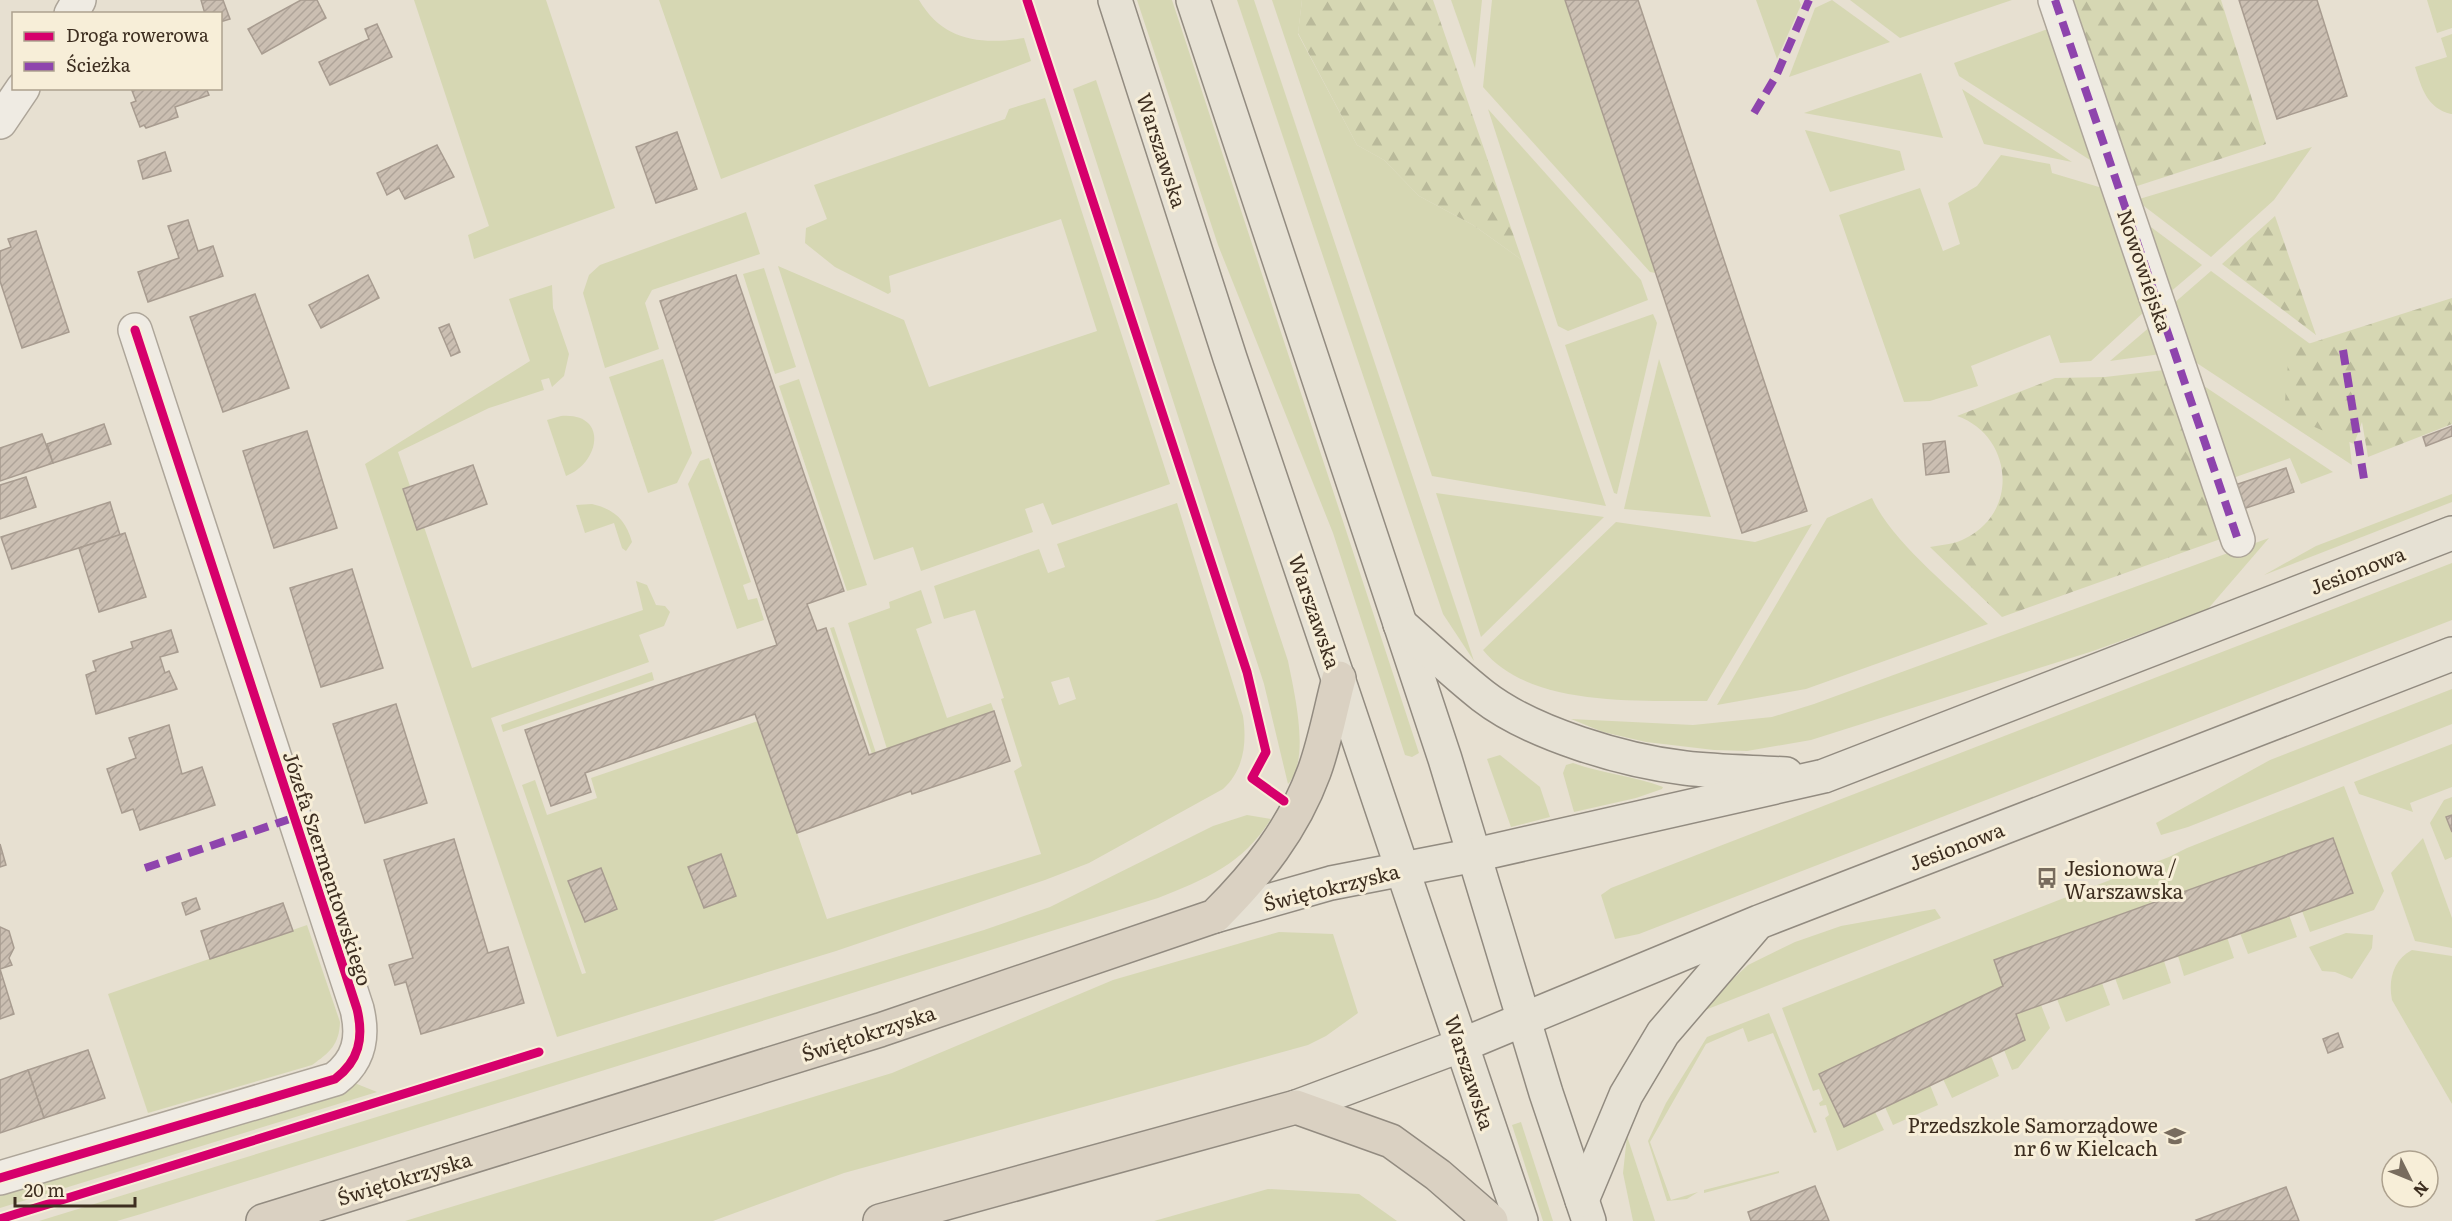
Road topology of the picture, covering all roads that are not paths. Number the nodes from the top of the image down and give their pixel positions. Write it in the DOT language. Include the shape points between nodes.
graph roads {
  1 [pos="1115,0"];
  2 [pos="1193,0"];
  3 [pos="2055,0"];
  4 [pos="22,90"];
  5 [pos="0,122"];
  6 [pos="135,330"];
  7 [pos="2452,533"];
  8 [pos="2238,540"];
  9 [pos="1400,624"];
  10 [pos="2452,654"];
  11 [pos="1339,678"];
  12 [pos="1824,776"];
  13 [pos="1475,855"];
  14 [pos="1401,868"];
  15 [pos="1215,916"];
  16 [pos="1759,922"];
  17 [pos="1524,1018"];
  18 [pos="1462,1045"];
  19 [pos="1296,1107"];
  20 [pos="0,1178"];
  21 [pos="1585,1210"];
  22 [pos="263,1221"];
  23 [pos="880,1221"];
  24 [pos="1491,1221"];
  25 [pos="1521,1221"];
  1 -- 11 [label="main road, Warszawska" via="1230,358"];
  2 -- 9 [label="main road"];
  3 -- 8 [label="street, Nowowiejska"];
  4 -- 5 [label="street"];
  6 -- 20 [label="street, Józefa Szermentowskiego" via="357,1009 361,1040 356,1057 335,1079"];
  7 -- 12 [label="main road, Jesionowa"];
  9 -- 12 [label="main road" via="1484,697 1538,726 1602,751 1685,768"];
  9 -- 13 [label="main road"];
  10 -- 16 [label="main road, Jesionowa"];
  11 -- 14 [label="main road, Warszawska"];
  11 -- 15 [label="highway" via="1315,771 1293,818 1250,881"];
  12 -- 13 [label="main road, Jesionowa"];
  13 -- 14 [label="main road, Świętokrzyska"];
  13 -- 17 [label="main road"];
  14 -- 15 [label="main road, Świętokrzyska"];
  14 -- 18 [label="main road, Warszawska"];
  15 -- 22 [label="highway, Świętokrzyska" via="880,1030"];
  16 -- 17 [label="main road, Jesionowa"];
  16 -- 21 [label="main road" via="1658,1041 1626,1095"];
  17 -- 18 [label="main road, Jesionowa"];
  17 -- 21 [label="main road"];
  18 -- 19 [label="main road"];
  18 -- 25 [label="main road, Warszawska"];
  19 -- 23 [label="highway"];
  19 -- 24 [label="highway" via="1391,1141"];
}
